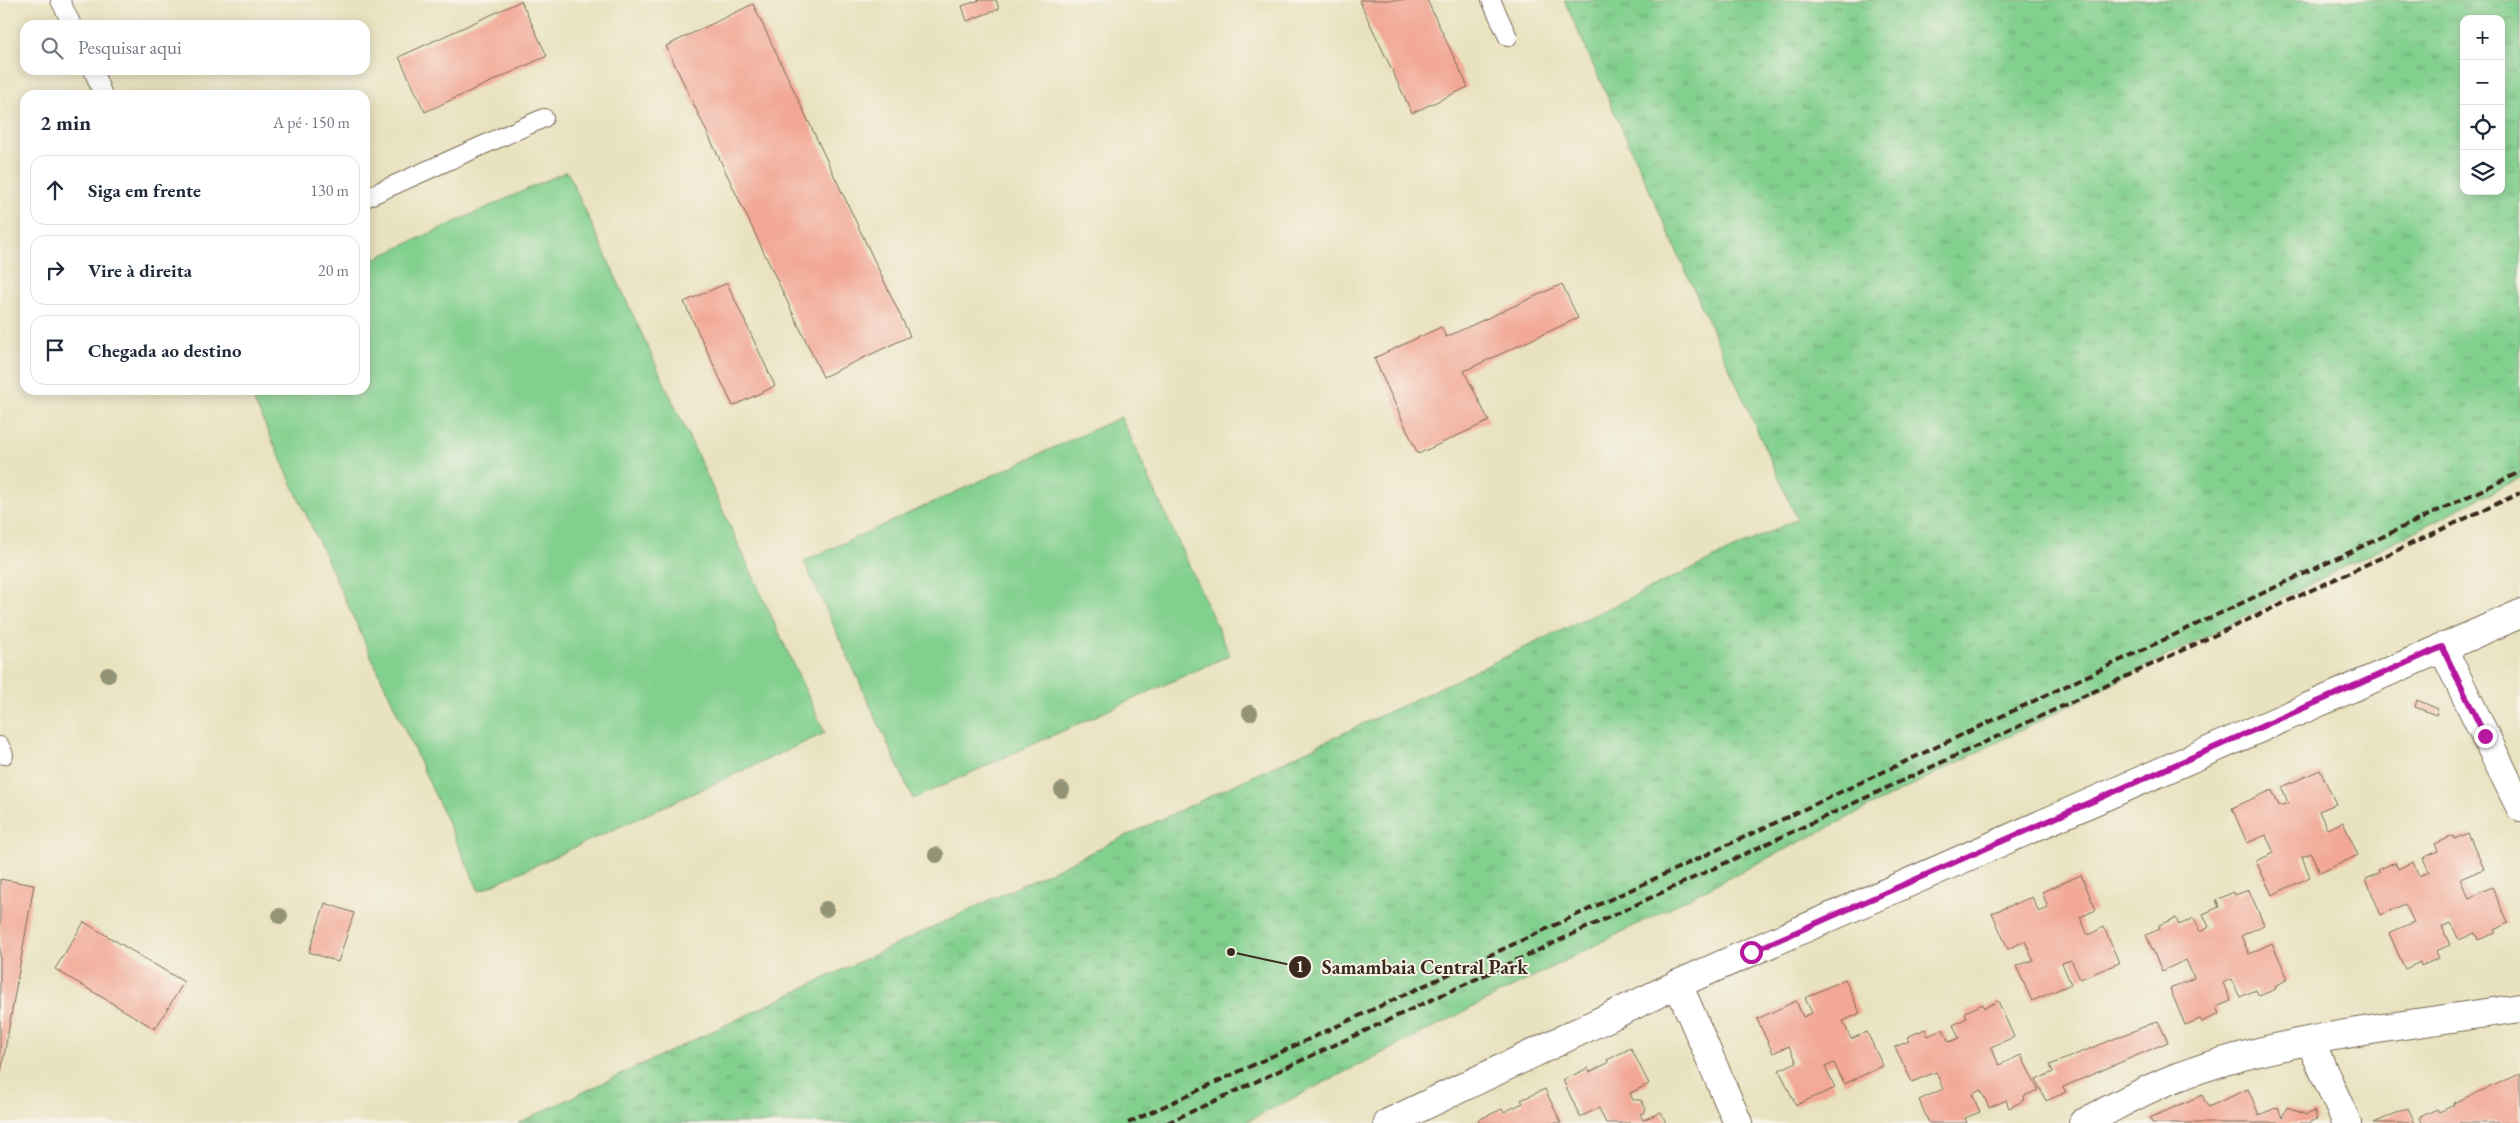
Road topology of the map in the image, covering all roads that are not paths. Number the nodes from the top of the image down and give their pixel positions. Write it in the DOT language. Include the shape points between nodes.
graph roads {
  1 [pos="60,0"];
  2 [pos="1491,0"];
  3 [pos="70,20"];
  4 [pos="1508,37"];
  5 [pos="95,75"];
  6 [pos="101,90"];
  7 [pos="544,118"];
  8 [pos="370,196"];
  9 [pos="2520,614"];
  10 [pos="2442,647"];
  11 [pos="2520,807"];
  12 [pos="1678,984"];
  13 [pos="2520,1008"];
  14 [pos="2310,1041"];
  15 [pos="1388,1123"];
  16 [pos="1738,1123"];
  17 [pos="2083,1123"];
  18 [pos="2347,1123"];
  1 -- 3 [label="lane"];
  2 -- 4 [label="lane"];
  5 -- 6 [label="lane"];
  7 -- 8 [label="lane"];
  9 -- 10 [label="street"];
  10 -- 11 [label="street"];
  10 -- 12 [label="street"];
  12 -- 15 [label="street"];
  12 -- 16 [label="street"];
  13 -- 14 [label="street"];
  14 -- 17 [label="street" via="2243,1056 2174,1078"];
  14 -- 18 [label="street"];
}
